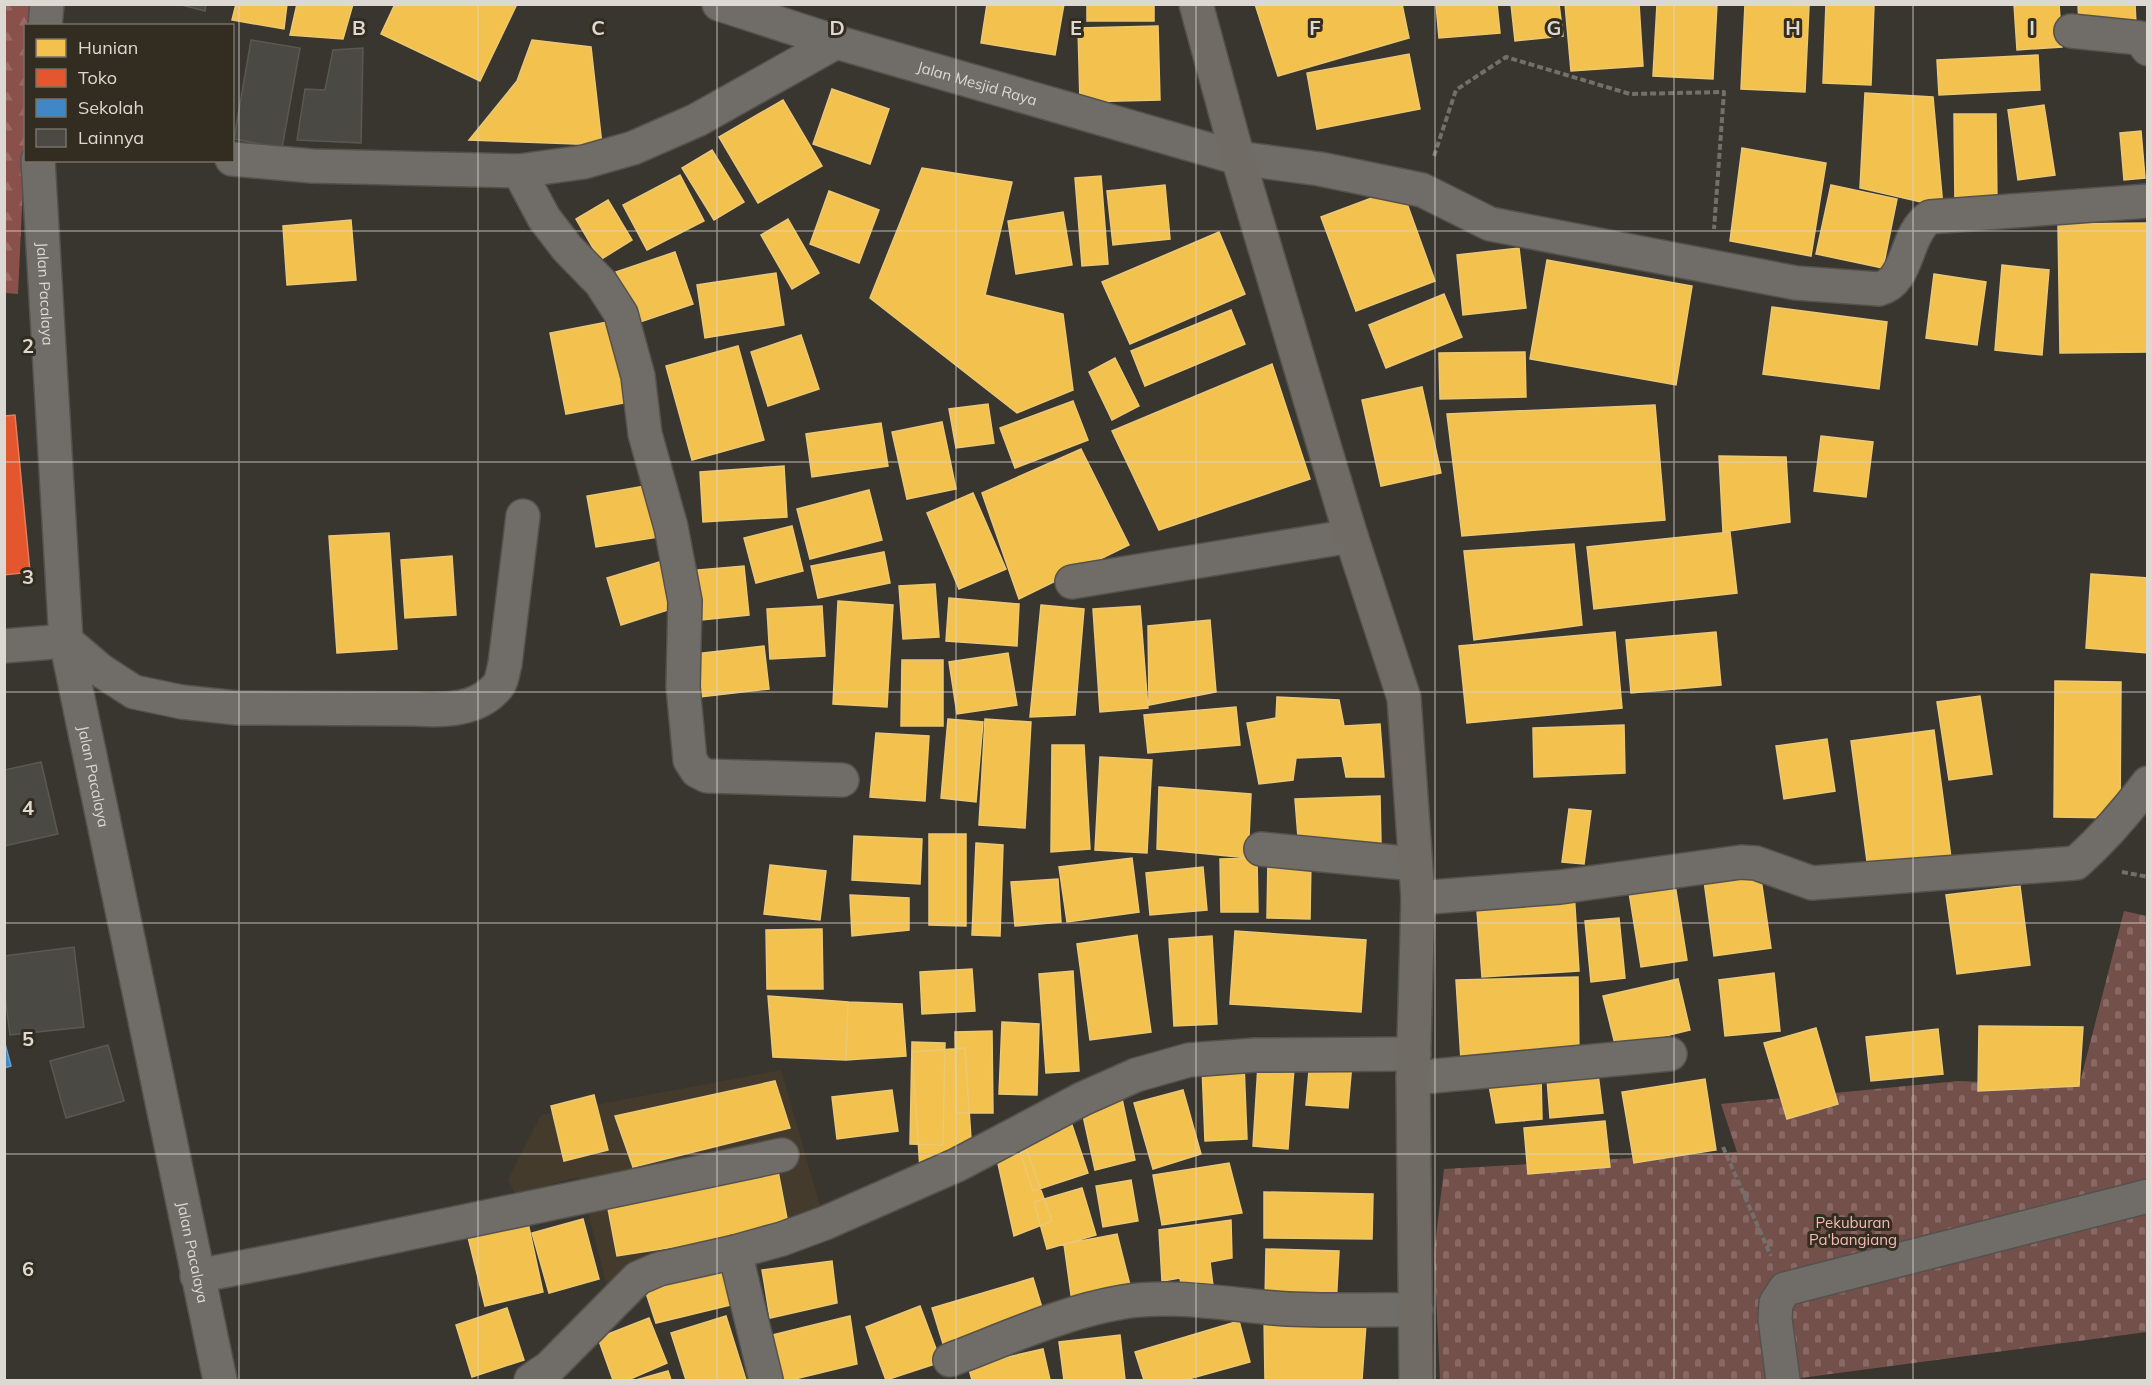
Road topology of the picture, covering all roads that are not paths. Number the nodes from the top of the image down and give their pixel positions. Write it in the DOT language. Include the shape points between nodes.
graph roads {
  1 [pos="47,4"];
  2 [pos="719,4"];
  3 [pos="1196,4"];
  4 [pos="45,24"];
  5 [pos="2071,31"];
  6 [pos="836,42"];
  7 [pos="2148,49"];
  8 [pos="1238,158"];
  9 [pos="234,159"];
  10 [pos="38,162"];
  11 [pos="519,171"];
  12 [pos="2148,201"];
  13 [pos="524,516"];
  14 [pos="1351,536"];
  15 [pos="1072,582"];
  16 [pos="66,641"];
  17 [pos="4,646"];
  18 [pos="842,780"];
  19 [pos="2148,783"];
  20 [pos="1261,849"];
  21 [pos="1415,864"];
  22 [pos="1418,898"];
  23 [pos="1670,1054"];
  24 [pos="1414,1066"];
  25 [pos="782,1155"];
  26 [pos="2148,1196"];
  27 [pos="735,1252"];
  28 [pos="197,1276"];
  29 [pos="1416,1310"];
  30 [pos="950,1360"];
  31 [pos="220,1380"];
  32 [pos="531,1380"];
  33 [pos="766,1380"];
  34 [pos="1416,1380"];
  35 [pos="1783,1380"];
  1 -- 4 [label="street"];
  2 -- 6 [label="street, Jalan Mesjid Raya"];
  3 -- 8 [label="main road"];
  5 -- 7 [label="street" via="2140,38"];
  6 -- 8 [label="street, Jalan Mesjid Raya"];
  6 -- 11 [label="street" via="697,120 633,148 584,162"];
  8 -- 12 [label="street, Jalan Mesjid Raya" via="1320,169 1422,190 1490,224 1796,283 1879,289 1896,279 1917,229 1930,217"];
  8 -- 14 [label="main road"];
  9 -- 11 [label="street" via="312,166"];
  10 -- 16 [label="street, Jalan Pacalaya"];
  11 -- 18 [label="street" via="544,218 601,283 621,314 638,376 645,434 671,527 685,601 682,687 690,760 697,771 707,776"];
  13 -- 16 [label="street" via="505,664 498,686 460,708 237,708 182,702 134,692"];
  14 -- 15 [label="street"];
  14 -- 21 [label="main road" via="1404,698"];
  16 -- 17 [label="street"];
  16 -- 28 [label="street, Jalan Pacalaya"];
  19 -- 22 [label="street" via="2124,816 2076,863 1812,883 1741,861 1560,887"];
  20 -- 21 [label="street"];
  21 -- 22 [label="main road"];
  22 -- 24 [label="main road"];
  23 -- 24 [label="street"];
  24 -- 27 [label="street" via="1255,1055 1189,1060 1136,1075 1082,1099 957,1165 825,1223"];
  24 -- 29 [label="main road"];
  25 -- 28 [label="street"];
  26 -- 35 [label="street" via="1785,1289 1776,1303 1775,1319"];
  27 -- 32 [label="street" via="659,1269 638,1278 550,1367"];
  27 -- 33 [label="street"];
  28 -- 31 [label="street, Jalan Pacalaya"];
  29 -- 30 [label="street" via="1124,1302 1067,1316"];
  29 -- 34 [label="main road"];
}
